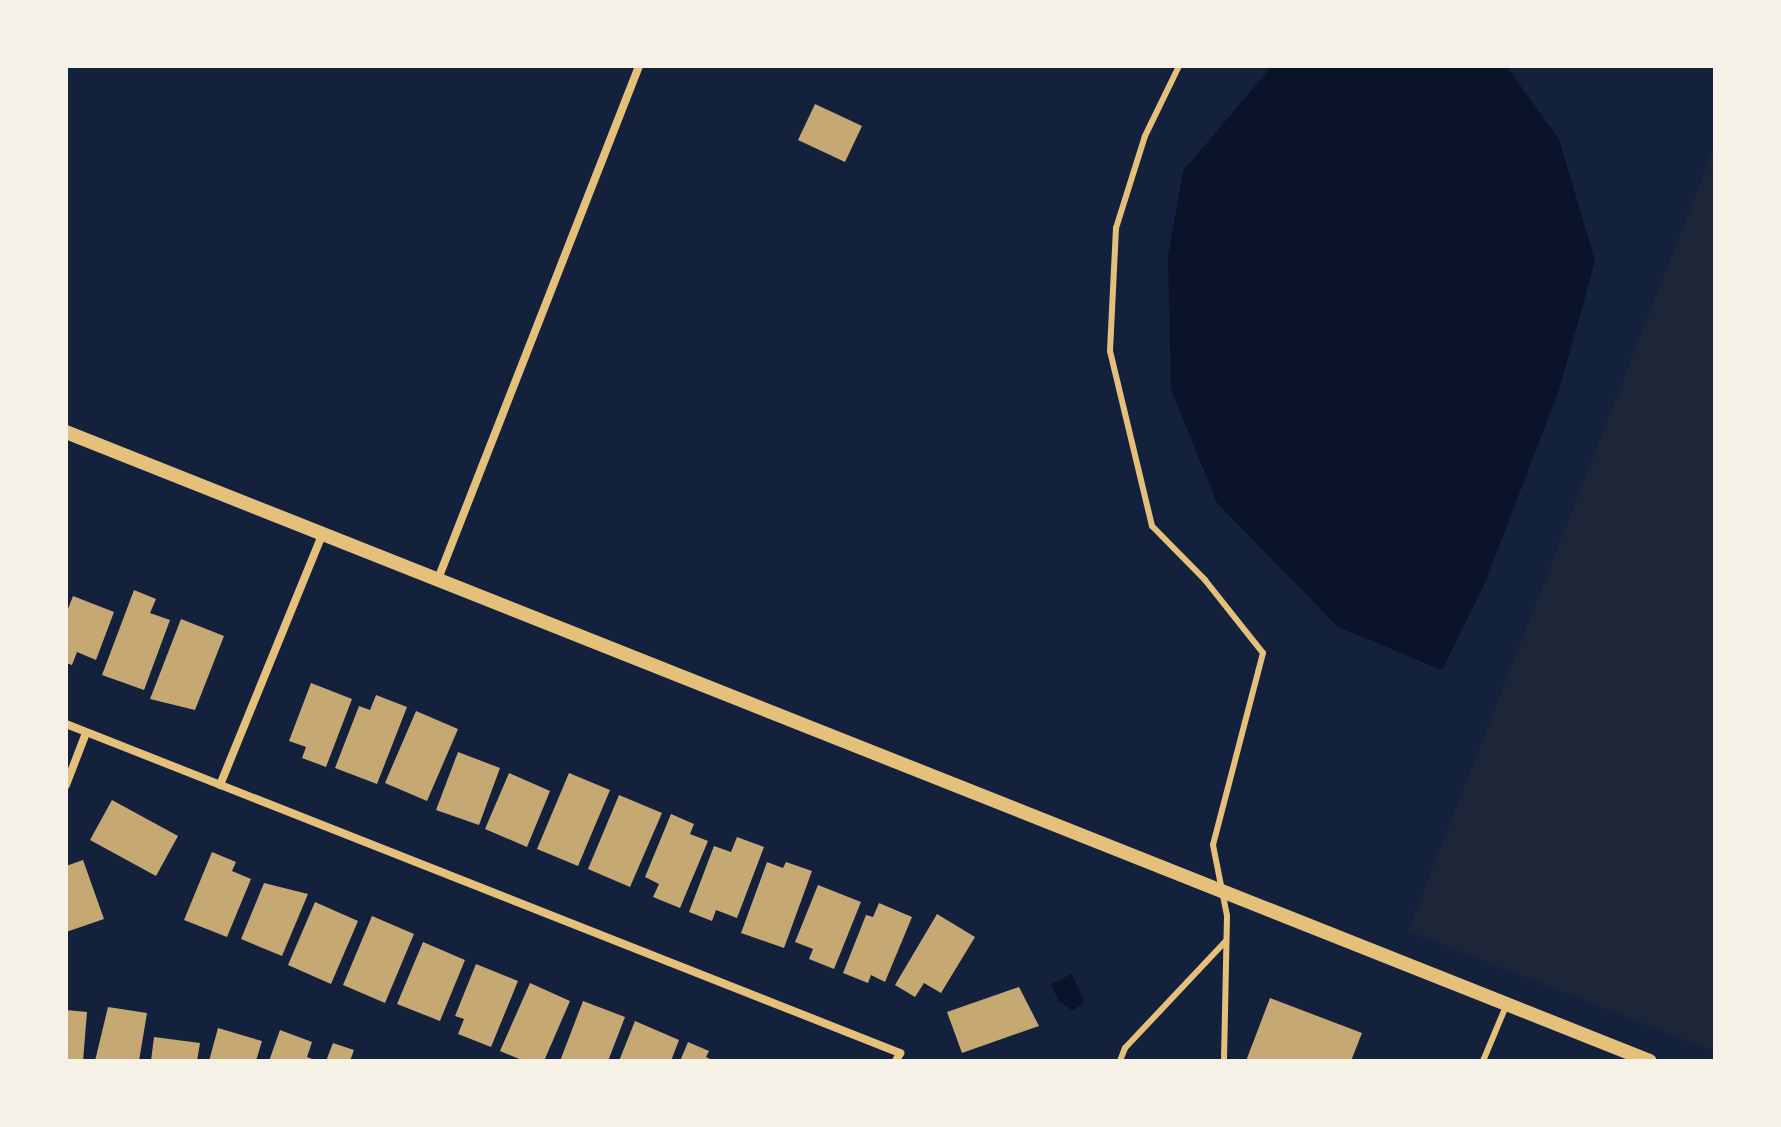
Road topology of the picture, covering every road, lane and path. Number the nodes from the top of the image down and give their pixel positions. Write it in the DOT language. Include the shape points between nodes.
graph roads {
  1 [pos="639,66"];
  2 [pos="1179,66"];
  3 [pos="66,432"];
  4 [pos="323,533"];
  5 [pos="438,579"];
  6 [pos="66,724"];
  7 [pos="86,733"];
  8 [pos="66,785"];
  9 [pos="220,785"];
  10 [pos="1221,890"];
  11 [pos="1226,941"];
  12 [pos="1507,1003"];
  13 [pos="898,1057"];
  14 [pos="1120,1061"];
  15 [pos="1224,1061"];
  16 [pos="1483,1061"];
  17 [pos="1650,1061"];
  1 -- 5 [label="street"];
  2 -- 10 [label="lane" via="1145,136 1116,228 1110,351 1152,526 1205,580 1263,653 1213,845"];
  3 -- 4 [label="street"];
  4 -- 5 [label="street"];
  4 -- 9 [label="street"];
  5 -- 10 [label="street"];
  6 -- 7 [label="street"];
  7 -- 8 [label="street"];
  7 -- 9 [label="street"];
  9 -- 13 [label="street"];
  10 -- 11 [label="lane"];
  10 -- 12 [label="street"];
  11 -- 14 [label="lane" via="1125,1048"];
  11 -- 15 [label="lane"];
  12 -- 16 [label="lane"];
  12 -- 17 [label="street"];
}
